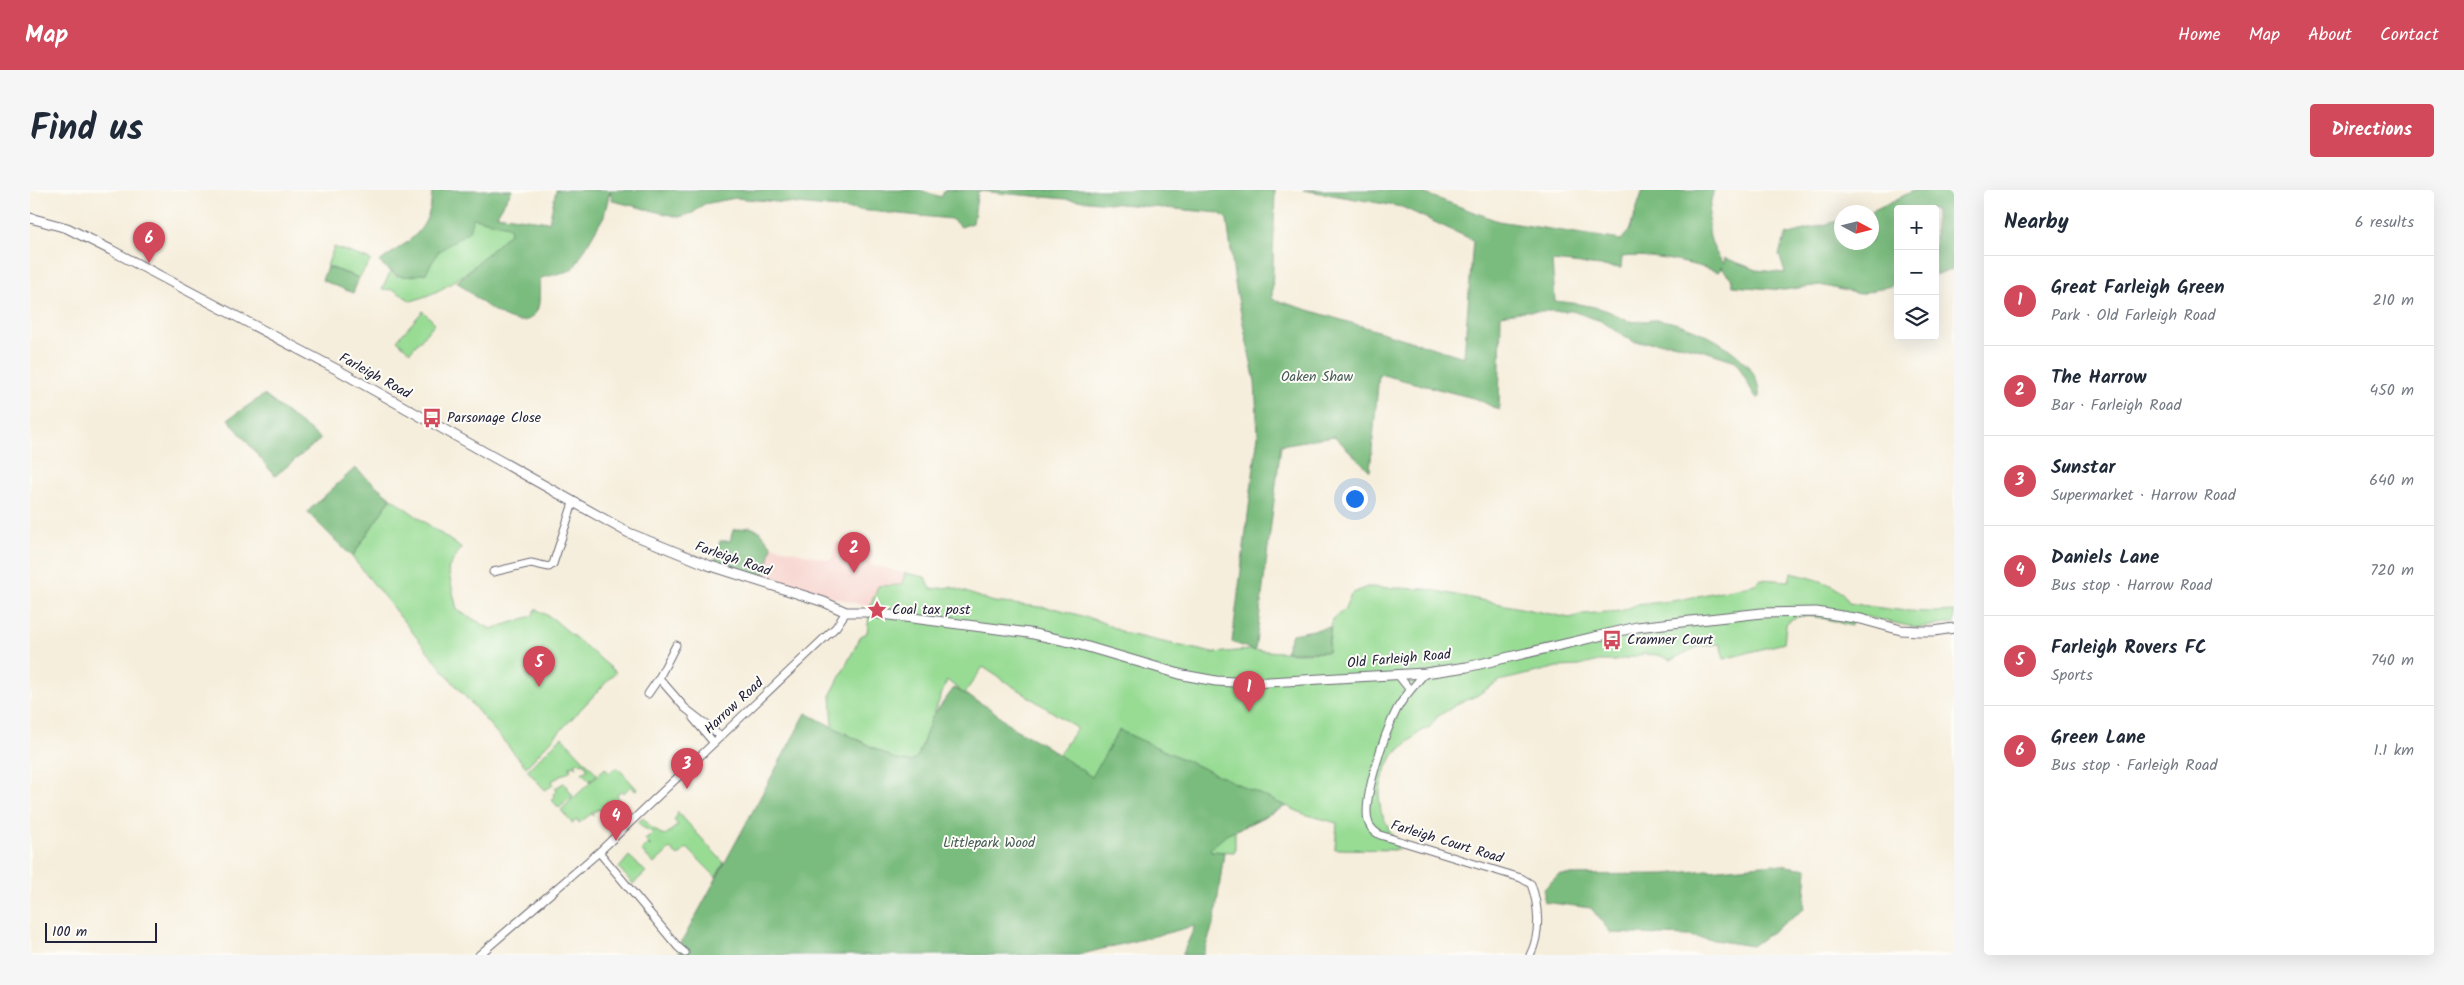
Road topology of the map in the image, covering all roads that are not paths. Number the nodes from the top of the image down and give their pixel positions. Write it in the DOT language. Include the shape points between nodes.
graph roads {
  1 [pos="30,218"];
  2 [pos="573,503"];
  3 [pos="492,572"];
  4 [pos="846,612"];
  5 [pos="1954,628"];
  6 [pos="676,645"];
  7 [pos="1425,673"];
  8 [pos="1398,675"];
  9 [pos="659,678"];
  10 [pos="1410,690"];
  11 [pos="648,694"];
  12 [pos="685,708"];
  13 [pos="721,736"];
  14 [pos="714,743"];
  15 [pos="599,852"];
  16 [pos="685,953"];
  17 [pos="479,955"];
  18 [pos="1530,955"];
  1 -- 2 [label="street, Farleigh Road" via="67,228 111,250 372,389"];
  2 -- 3 [label="street" via="554,564 549,567 531,563"];
  2 -- 4 [label="street, Farleigh Road" via="629,533 674,552"];
  4 -- 8 [label="street, Old Farleigh Road" via="1030,633 1216,681 1251,683"];
  4 -- 13 [label="street, Harrow Road" via="836,628"];
  5 -- 7 [label="street, Old Farleigh Road" via="1901,630 1816,612 1762,613 1637,627 1467,667"];
  6 -- 9 [label="street"];
  7 -- 8 [label="street, Old Farleigh Road"];
  7 -- 10 [label="street, Farleigh Court Road"];
  8 -- 10 [label="street"];
  9 -- 11 [label="street"];
  9 -- 12 [label="street"];
  10 -- 18 [label="street, Farleigh Court Road" via="1388,726 1376,766 1368,823 1380,835 1521,878 1531,884 1537,937"];
  12 -- 13 [label="street"];
  12 -- 14 [label="street"];
  13 -- 14 [label="street, Harrow Road"];
  14 -- 15 [label="street, Harrow Road"];
  15 -- 16 [label="street"];
  15 -- 17 [label="street, Harrow Road"];
}
